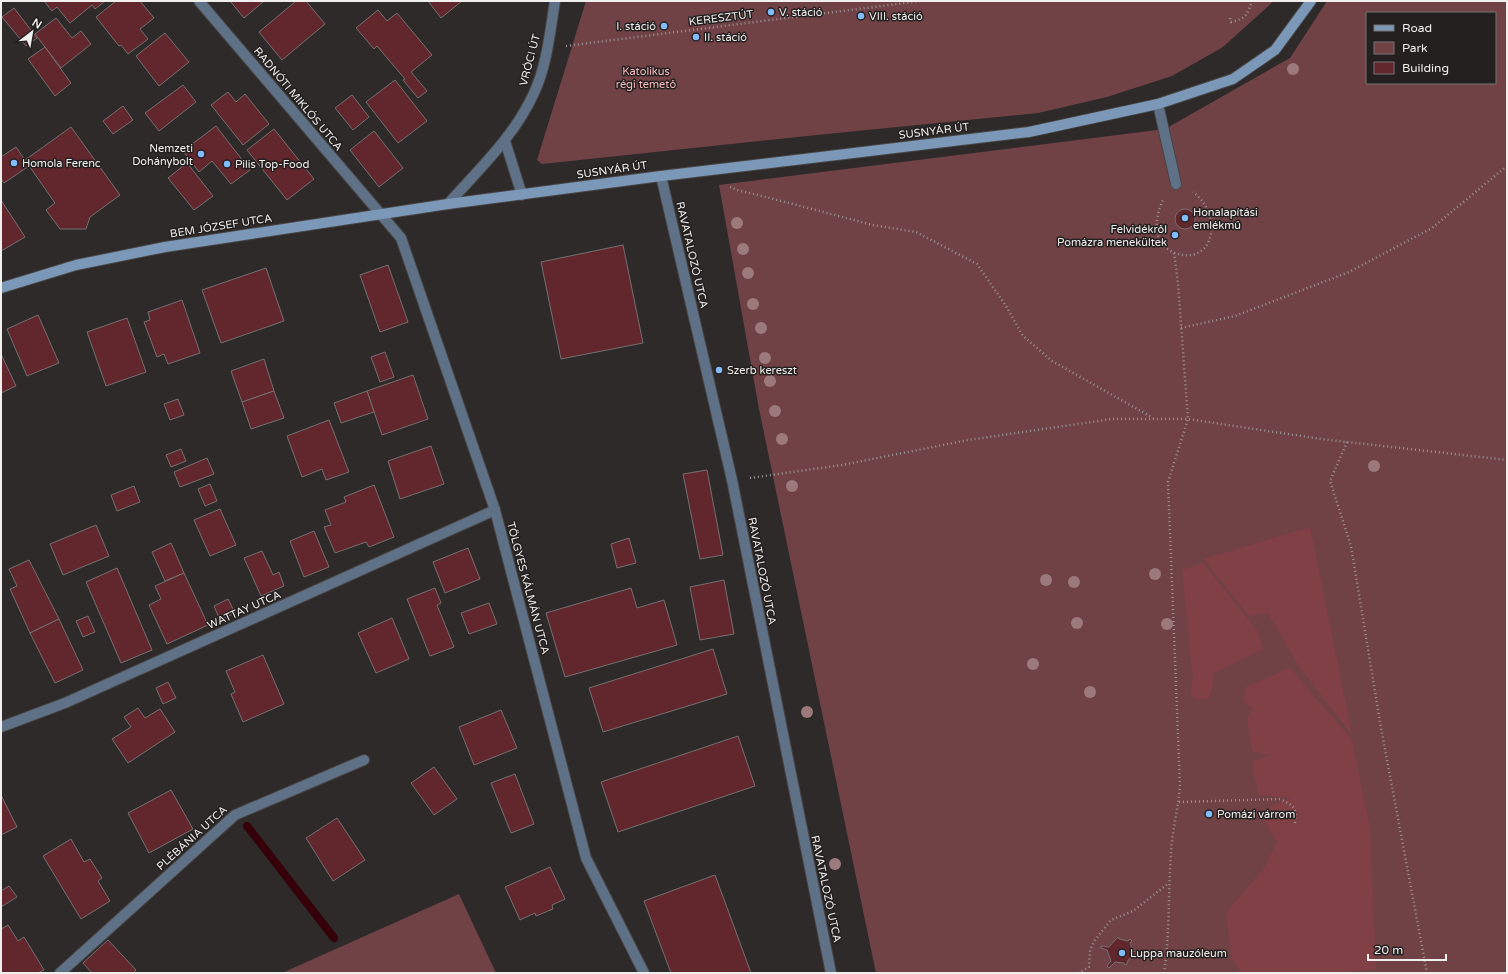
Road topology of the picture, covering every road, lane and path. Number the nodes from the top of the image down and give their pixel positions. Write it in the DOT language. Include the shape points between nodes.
graph roads {
  1 [pos="199,1"];
  2 [pos="555,1"];
  3 [pos="920,1"];
  4 [pos="1252,1"];
  5 [pos="1311,1"];
  6 [pos="1230,18"];
  7 [pos="572,46"];
  8 [pos="1158,104"];
  9 [pos="505,141"];
  10 [pos="1507,166"];
  11 [pos="696,172"];
  12 [pos="661,176"];
  13 [pos="1176,184"];
  14 [pos="522,195"];
  15 [pos="448,204"];
  16 [pos="379,214"];
  17 [pos="1174,254"];
  18 [pos="1,288"];
  19 [pos="1181,328"];
  20 [pos="1154,419"];
  21 [pos="1188,419"];
  22 [pos="1347,442"];
  23 [pos="1507,460"];
  24 [pos="732,480"];
  25 [pos="495,510"];
  26 [pos="1,727"];
  27 [pos="364,760"];
  28 [pos="1179,802"];
  29 [pos="1295,823"];
  30 [pos="1169,883"];
  31 [pos="60,973"];
  32 [pos="644,973"];
  33 [pos="831,973"];
  34 [pos="1078,973"];
  35 [pos="1164,973"];
  36 [pos="1427,973"];
  1 -- 16 [label="street, RADNÓTI MIKLÓS UTCA"];
  2 -- 9 [label="street, VRÓCI ÚT" via="539,78 525,110"];
  3 -- 7 [label="path, KERESZTÚT"];
  4 -- 6 [label="path" via="1247,15 1242,20 1231,22"];
  5 -- 8 [label="street, SUSNYÁR ÚT" via="1275,50 1245,71 1232,79"];
  8 -- 11 [label="street, SUSNYÁR ÚT" via="1030,132"];
  8 -- 13 [label="street"];
  9 -- 14 [label="street"];
  9 -- 15 [label="street, VRÓCI ÚT"];
  10 -- 19 [label="path" via="1432,228 1349,272 1235,316"];
  11 -- 12 [label="street, SUSNYÁR ÚT"];
  11 -- 20 [label="path" via="737,190 874,225 916,232 977,264 1023,336 1052,361"];
  12 -- 14 [label="street, SUSNYÁR ÚT"];
  12 -- 24 [label="street, RAVATALOZÓ UTCA"];
  13 -- 17 [label="path" via="1168,191 1159,206 1157,221 1158,235 1163,245"];
  13 -- 17 [label="path" via="1197,195 1204,203 1211,217 1212,230 1210,241 1203,250 1192,256"];
  14 -- 15 [label="street, SUSNYÁR ÚT"];
  15 -- 16 [label="street, BEM JÓZSEF UTCA"];
  16 -- 18 [label="street, BEM JÓZSEF UTCA" via="165,247 76,265"];
  16 -- 25 [label="street, TÖLGYES KÁLMÁN UTCA" via="401,238"];
  17 -- 19 [label="path"];
  19 -- 21 [label="path"];
  20 -- 21 [label="path"];
  20 -- 24 [label="path" via="1104,420 968,440 842,465"];
  21 -- 22 [label="path"];
  21 -- 28 [label="path" via="1168,482"];
  22 -- 23 [label="path"];
  22 -- 36 [label="path" via="1330,481 1352,546 1381,728"];
  24 -- 33 [label="street, RAVATALOZÓ UTCA"];
  25 -- 26 [label="street, WATTAY UTCA" via="65,703"];
  25 -- 32 [label="street, TÖLGYES KÁLMÁN UTCA" via="586,858"];
  27 -- 31 [label="street, PLÉBÁNIA UTCA" via="235,815"];
  28 -- 29 [label="path" via="1280,799 1292,805 1296,812"];
  28 -- 30 [label="path" via="1174,824"];
  30 -- 34 [label="path" via="1133,911 1111,920 1090,950 1089,967"];
  30 -- 35 [label="path" via="1169,922"];
}
